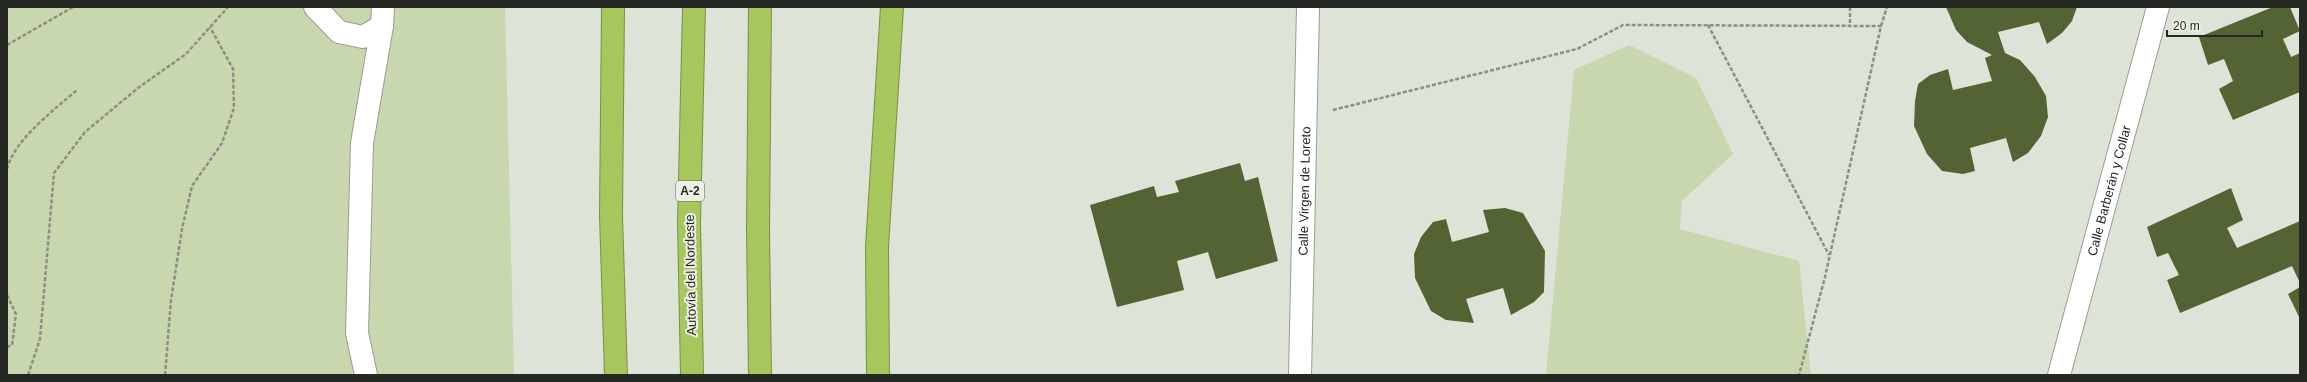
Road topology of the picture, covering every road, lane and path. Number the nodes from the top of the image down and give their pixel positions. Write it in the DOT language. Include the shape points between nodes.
graph roads {
  1 [pos="74,7"];
  2 [pos="228,7"];
  3 [pos="315,7"];
  4 [pos="613,7"];
  5 [pos="694,7"];
  6 [pos="760,7"];
  7 [pos="892,7"];
  8 [pos="1308,7"];
  9 [pos="1850,7"];
  10 [pos="1887,7"];
  11 [pos="2158,7"];
  12 [pos="383,16"];
  13 [pos="1708,25"];
  14 [pos="1850,26"];
  15 [pos="1880,26"];
  16 [pos="210,27"];
  17 [pos="7,45"];
  18 [pos="77,90"];
  19 [pos="1305,126"];
  20 [pos="7,169"];
  21 [pos="1830,255"];
  22 [pos="7,295"];
  23 [pos="7,347"];
  24 [pos="28,375"];
  25 [pos="165,375"];
  26 [pos="366,375"];
  27 [pos="616,375"];
  28 [pos="692,375"];
  29 [pos="760,375"];
  30 [pos="878,375"];
  31 [pos="1300,375"];
  32 [pos="1799,375"];
  33 [pos="2059,375"];
  1 -- 17 [label="path"];
  2 -- 16 [label="path"];
  3 -- 12 [label="street" via="339,32 363,37"];
  4 -- 27 [label="highway" via="611,215"];
  5 -- 28 [label="highway, Autovía del Nordeste / A-2" via="689,222"];
  6 -- 29 [label="highway"];
  7 -- 30 [label="highway" via="877,247"];
  8 -- 19 [label="street, Calle Virgen de Loreto"];
  9 -- 14 [label="path"];
  10 -- 15 [label="path"];
  11 -- 33 [label="street, Calle Barberán y Collar"];
  12 -- 26 [label="street" via="362,143 357,333"];
  13 -- 14 [label="path"];
  13 -- 19 [label="path" via="1623,25 1577,49 1337,108"];
  13 -- 21 [label="path"];
  14 -- 15 [label="path"];
  15 -- 21 [label="path"];
  16 -- 24 [label="path" via="186,54 138,88 85,132 54,173 40,339"];
  16 -- 25 [label="path" via="233,69 234,108 222,143 192,186 182,229 171,300"];
  18 -- 20 [label="path" via="35,126 9,162"];
  19 -- 31 [label="street, Calle Virgen de Loreto"];
  21 -- 32 [label="path"];
  22 -- 23 [label="path" via="16,314 12,345"];
}
